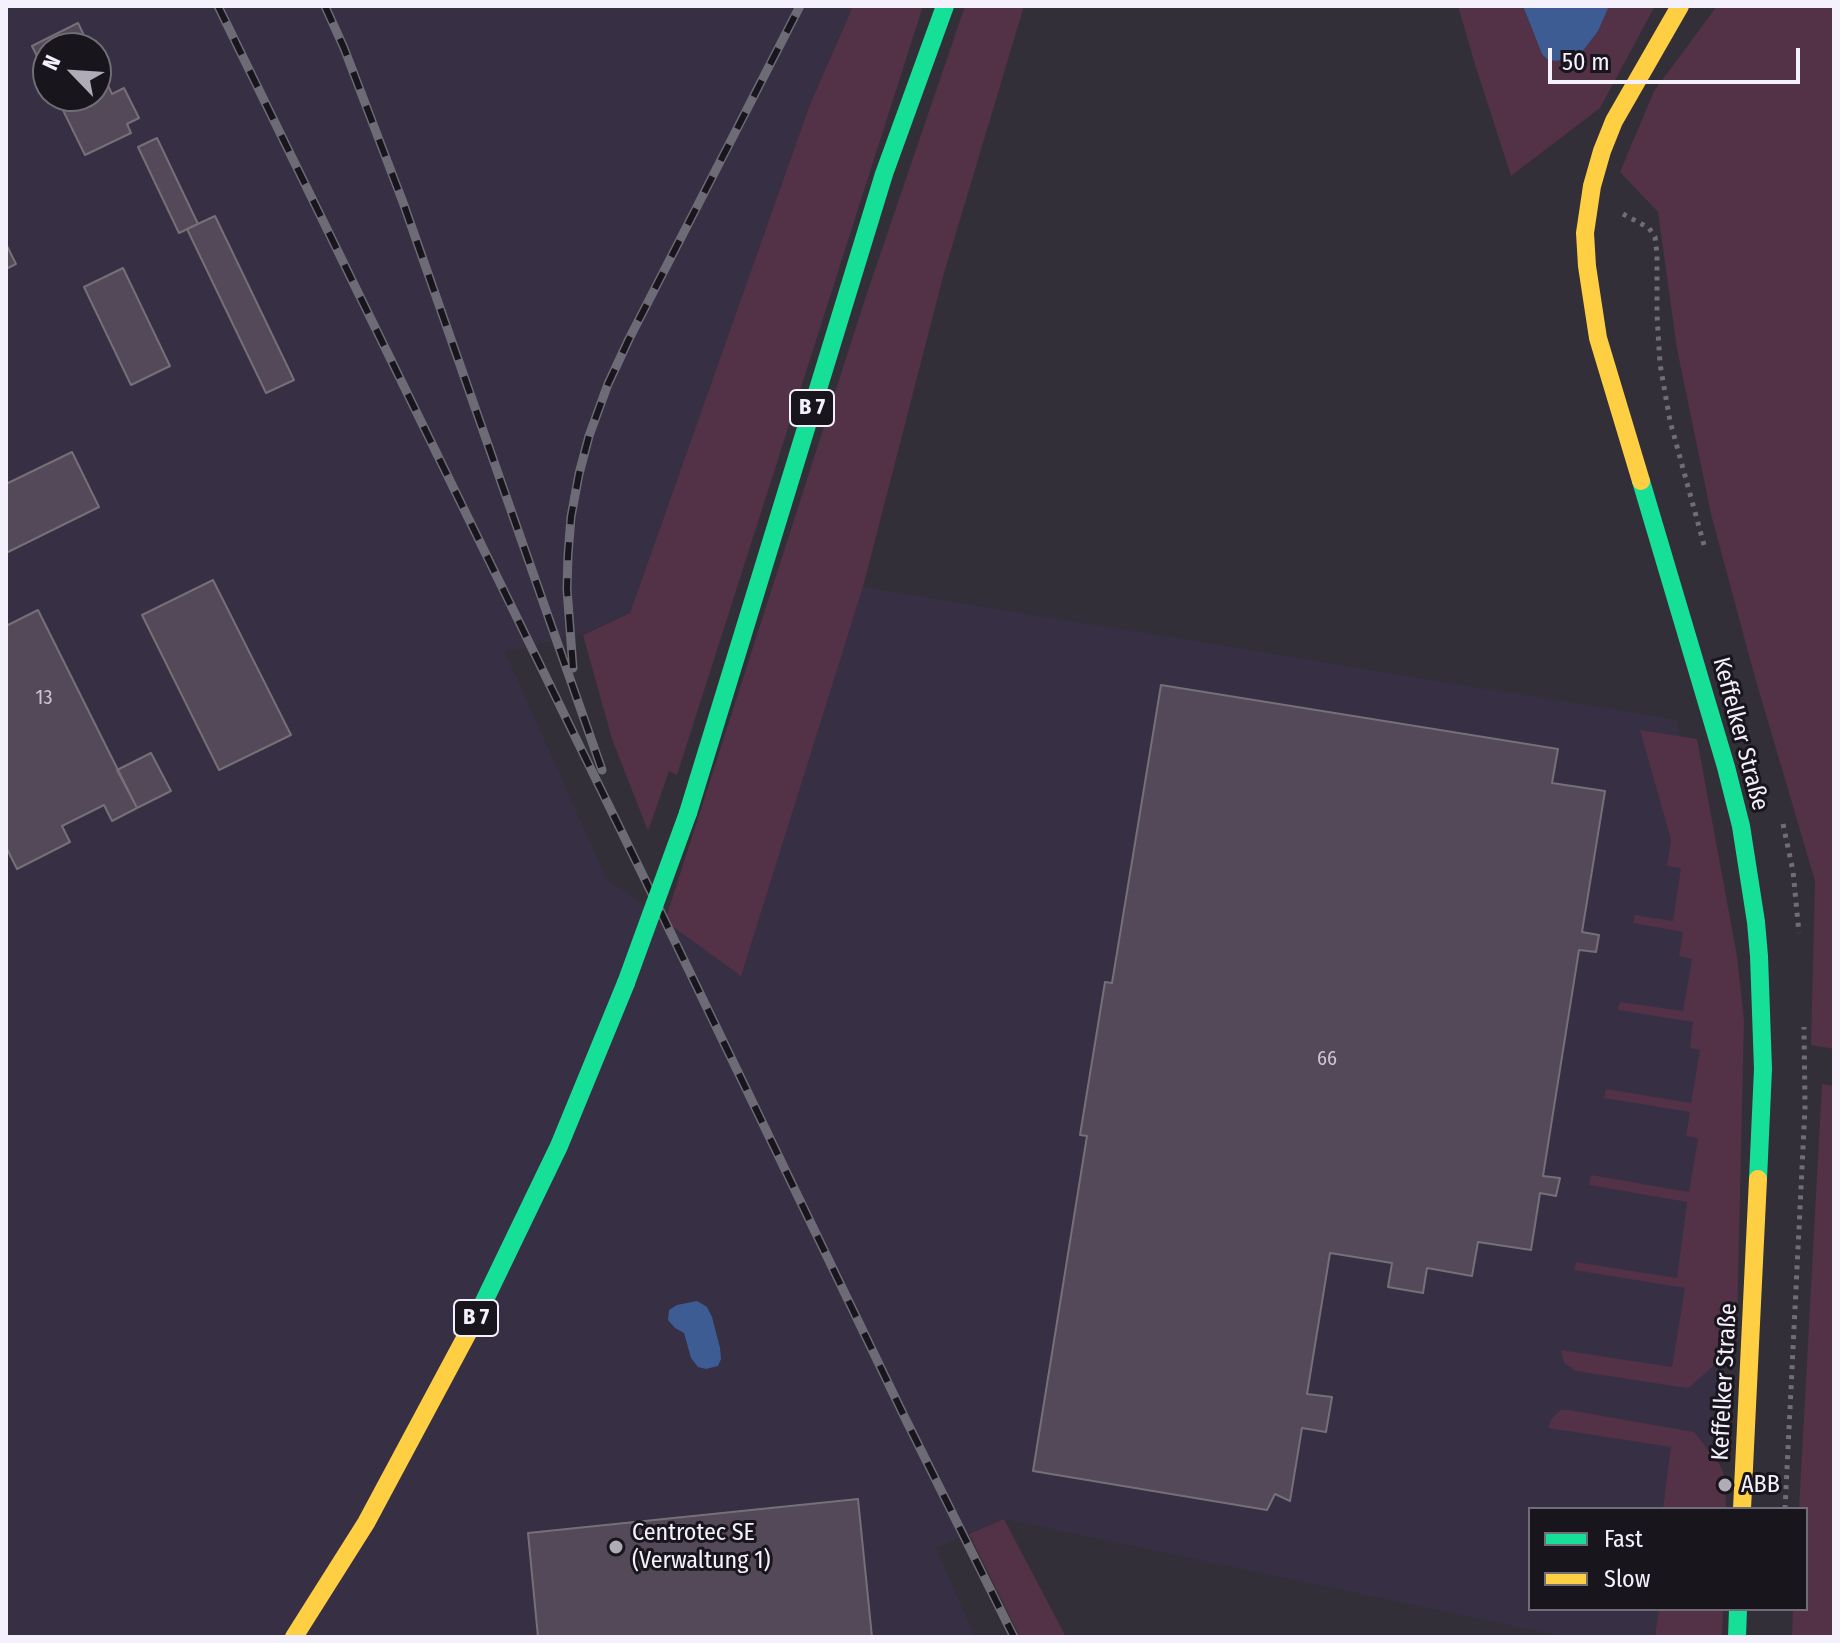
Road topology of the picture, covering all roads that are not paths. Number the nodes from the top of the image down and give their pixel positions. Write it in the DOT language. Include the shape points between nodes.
graph roads {
  1 [pos="945,6"];
  2 [pos="1680,6"];
  3 [pos="1742,1507"];
  4 [pos="1738,1611"];
  5 [pos="294,1637"];
  6 [pos="1737,1637"];
  1 -- 5 [label="main road, B 7, bridge" via="884,174 688,813 626,983 559,1146 483,1305 366,1523"];
  2 -- 3 [label="main road, Keffelker Straße" via="1614,121 1592,186 1585,233 1598,338 1726,767 1756,922 1763,1069"];
  4 -- 6 [label="main road"];
}
